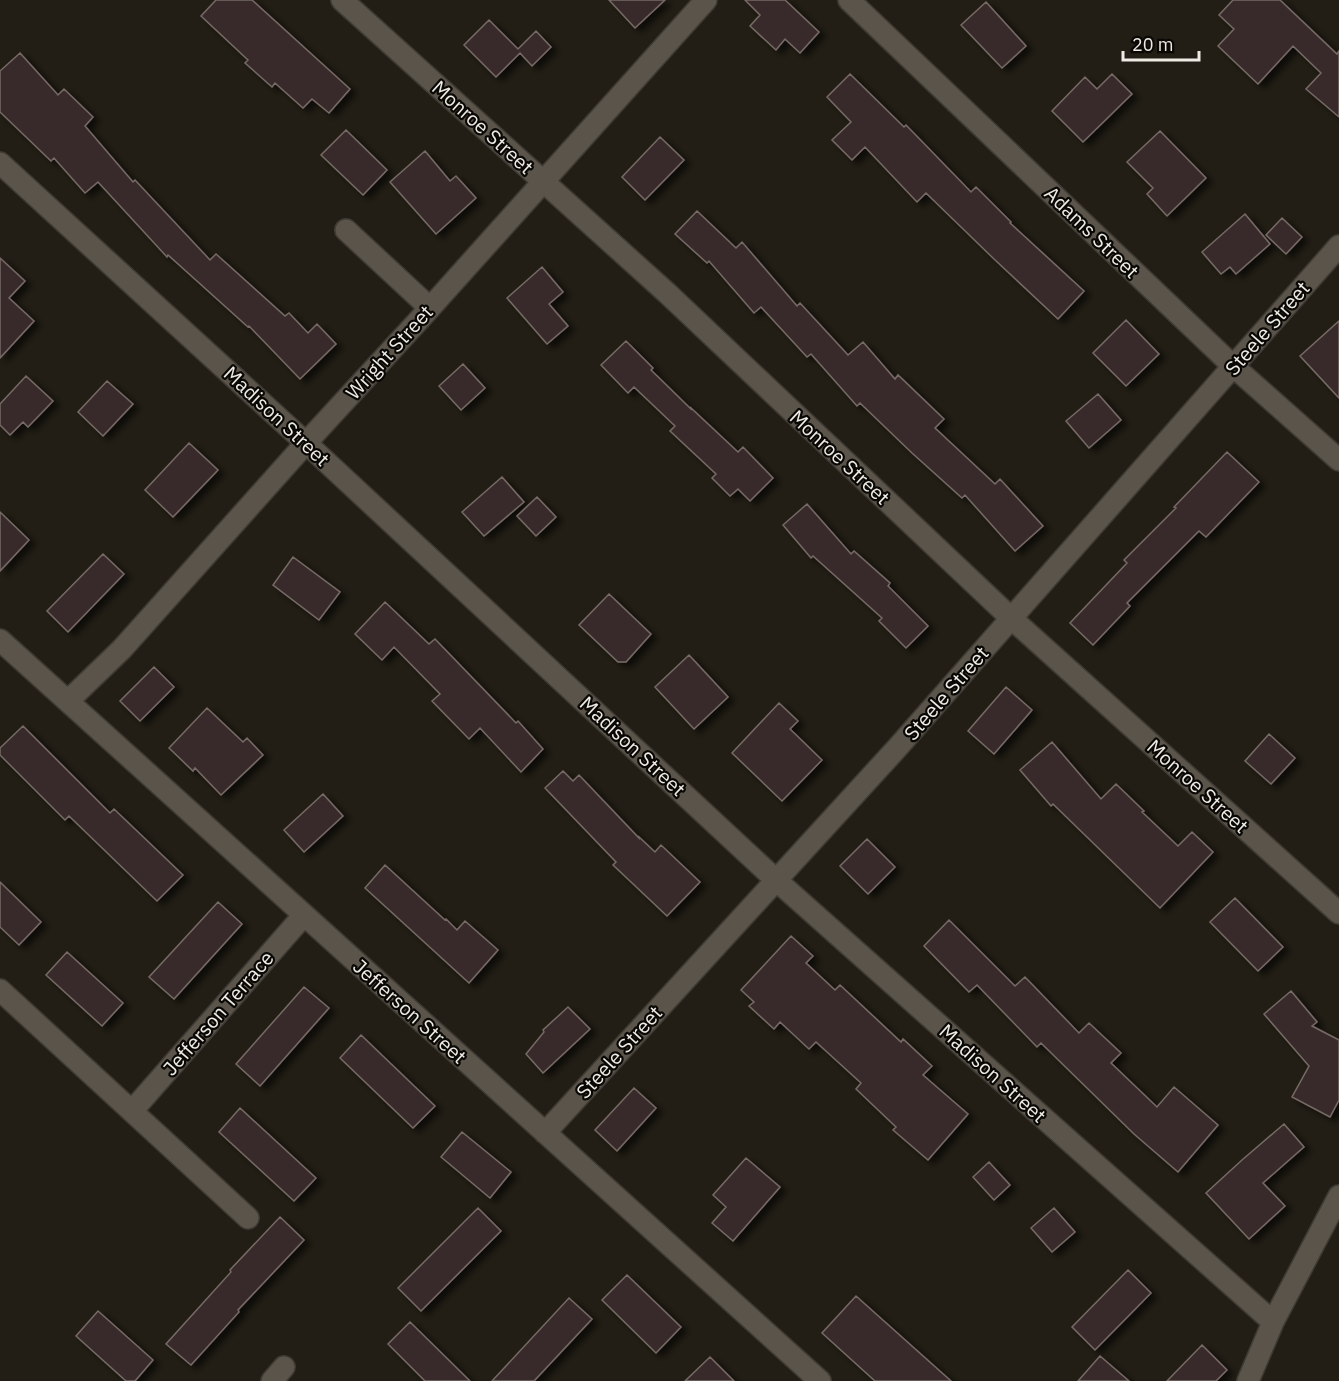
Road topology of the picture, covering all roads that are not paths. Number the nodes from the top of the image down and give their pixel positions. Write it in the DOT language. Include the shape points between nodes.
graph roads {
  1 [pos="342,0"];
  2 [pos="706,0"];
  3 [pos="849,0"];
  4 [pos="0,163"];
  5 [pos="543,182"];
  6 [pos="346,230"];
  7 [pos="1339,246"];
  8 [pos="430,308"];
  9 [pos="1233,366"];
  10 [pos="306,442"];
  11 [pos="1339,460"];
  12 [pos="1011,618"];
  13 [pos="0,640"];
  14 [pos="68,701"];
  15 [pos="776,880"];
  16 [pos="1339,913"];
  17 [pos="304,915"];
  18 [pos="0,990"];
  19 [pos="132,1112"];
  20 [pos="545,1133"];
  21 [pos="1339,1196"];
  22 [pos="248,1218"];
  23 [pos="1273,1322"];
  24 [pos="814,1379"];
  25 [pos="1248,1381"];
  1 -- 5 [label="street, Monroe Street"];
  2 -- 5 [label="street, Wright Street"];
  3 -- 9 [label="street, Adams Street"];
  4 -- 10 [label="street, Madison Street"];
  5 -- 8 [label="street, Wright Street"];
  5 -- 12 [label="street, Monroe Street" via="667,293"];
  6 -- 8 [label="street"];
  7 -- 9 [label="street, Steele Street"];
  8 -- 10 [label="street, Wright Street"];
  9 -- 11 [label="street, Adams Street"];
  9 -- 12 [label="street, Steele Street"];
  10 -- 14 [label="street, Wright Street" via="122,649"];
  10 -- 15 [label="street, Madison Street"];
  12 -- 15 [label="street, Steele Street"];
  12 -- 16 [label="street, Monroe Street"];
  13 -- 14 [label="street, Jefferson Street"];
  14 -- 17 [label="street, Jefferson Street"];
  15 -- 20 [label="street, Steele Street"];
  15 -- 23 [label="street, Madison Street"];
  17 -- 19 [label="street, Jefferson Terrace"];
  17 -- 20 [label="street, Jefferson Street"];
  18 -- 19 [label="street"];
  19 -- 22 [label="street"];
  20 -- 24 [label="street, Jefferson Street"];
  21 -- 23 [label="street"];
  23 -- 25 [label="street"];
}
